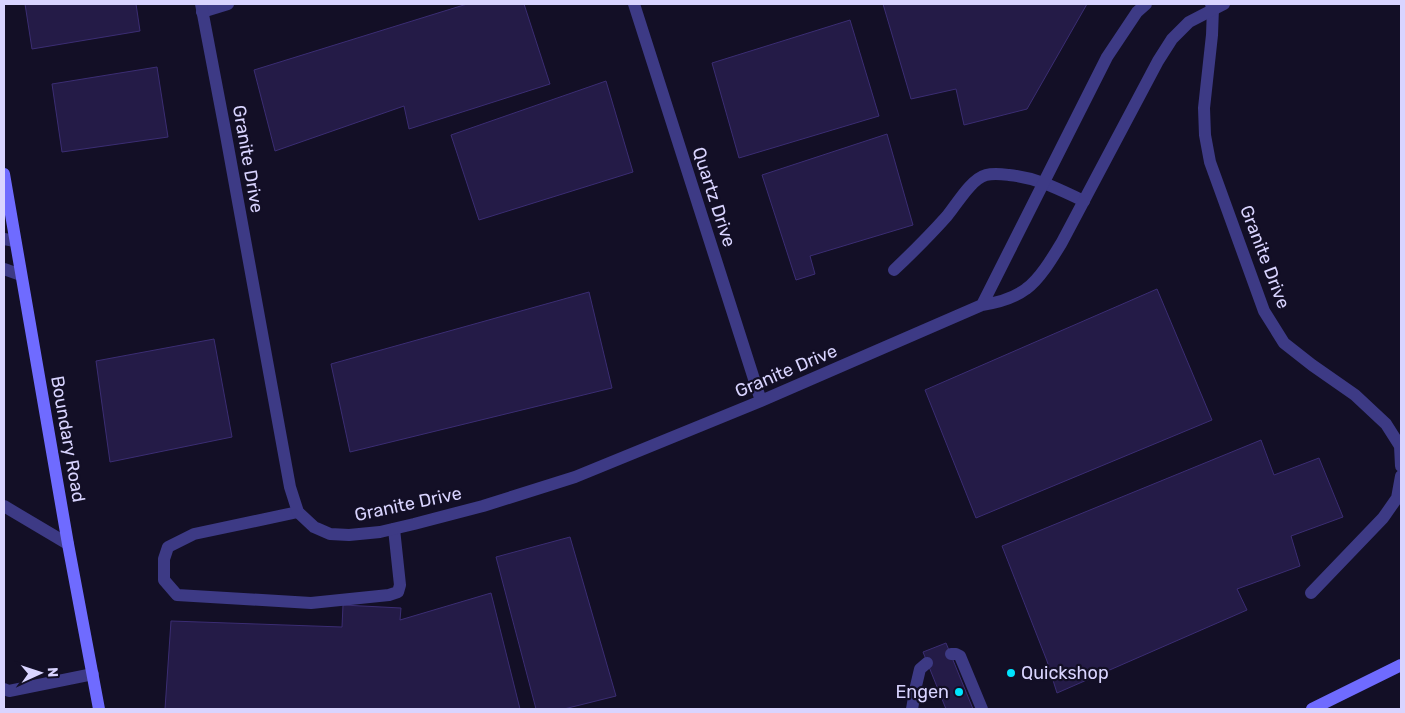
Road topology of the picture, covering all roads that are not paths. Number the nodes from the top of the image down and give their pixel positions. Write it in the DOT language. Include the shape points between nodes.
graph roads {
  1 [pos="228,4"];
  2 [pos="634,4"];
  3 [pos="1146,4"];
  4 [pos="1216,5"];
  5 [pos="201,8"];
  6 [pos="4,174"];
  7 [pos="1044,182"];
  8 [pos="1084,202"];
  9 [pos="10,240"];
  10 [pos="4,269"];
  11 [pos="894,270"];
  12 [pos="21,275"];
  13 [pos="982,305"];
  14 [pos="761,401"];
  15 [pos="1401,466"];
  16 [pos="1401,476"];
  17 [pos="4,506"];
  18 [pos="298,512"];
  19 [pos="394,529"];
  20 [pos="68,544"];
  21 [pos="1311,593"];
  22 [pos="951,654"];
  23 [pos="927,663"];
  24 [pos="1401,665"];
  25 [pos="94,674"];
  26 [pos="4,688"];
  27 [pos="99,709"];
  28 [pos="912,709"];
  29 [pos="982,709"];
  30 [pos="1312,709"];
  1 -- 5 [label="street"];
  2 -- 14 [label="street, Quartz Drive"];
  3 -- 7 [label="street" via="1137,12 1107,57"];
  4 -- 8 [label="street, Granite Drive" via="1189,22 1172,39"];
  4 -- 15 [label="street, Granite Drive" via="1204,108 1205,135 1210,162 1264,311 1284,343 1355,395 1386,424 1400,446"];
  5 -- 18 [label="street, Granite Drive" via="290,487"];
  6 -- 9 [label="street, Boundary Road"];
  7 -- 8 [label="street"];
  7 -- 11 [label="street" via="1024,176 984,175 972,184 942,221"];
  7 -- 13 [label="street"];
  8 -- 13 [label="street, Granite Drive" via="1053,257 1026,289 999,302"];
  9 -- 12 [label="street, Boundary Road"];
  10 -- 12 [label="street"];
  12 -- 20 [label="street, Boundary Road"];
  13 -- 14 [label="street, Granite Drive"];
  14 -- 19 [label="street, Granite Drive" via="575,477"];
  16 -- 21 [label="street" via="1397,498 1383,518"];
  17 -- 20 [label="street"];
  18 -- 19 [label="street, Granite Drive" via="314,527 330,534"];
  18 -- 19 [label="street" via="194,534 168,547 164,559 164,580 177,595 310,603 389,595 398,592 400,585"];
  20 -- 25 [label="street, Boundary Road"];
  22 -- 29 [label="street" via="960,656"];
  23 -- 28 [label="street" via="920,669"];
  24 -- 30 [label="street"];
  25 -- 26 [label="street" via="9,691"];
  25 -- 27 [label="street, Boundary Road"];
}
